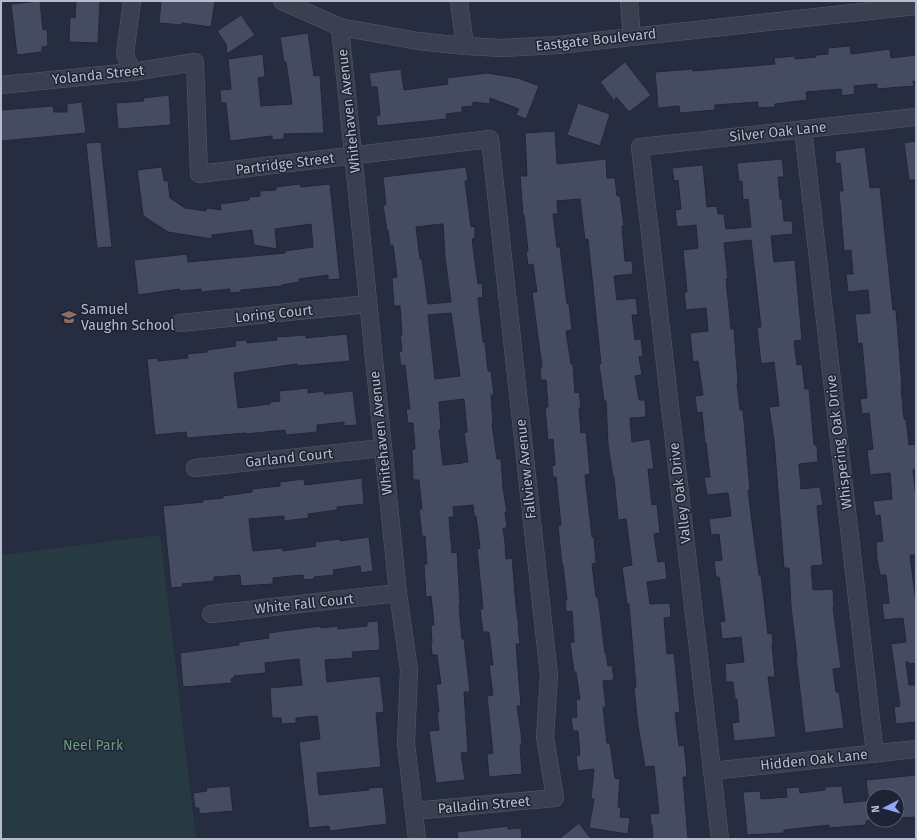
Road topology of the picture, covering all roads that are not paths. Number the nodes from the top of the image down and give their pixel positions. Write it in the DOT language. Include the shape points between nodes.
graph roads {
  1 [pos="132,1"];
  2 [pos="282,1"];
  3 [pos="459,1"];
  4 [pos="629,1"];
  5 [pos="916,6"];
  6 [pos="340,27"];
  7 [pos="632,37"];
  8 [pos="465,46"];
  9 [pos="132,72"];
  10 [pos="1,85"];
  11 [pos="916,117"];
  12 [pos="803,129"];
  13 [pos="490,139"];
  14 [pos="640,147"];
  15 [pos="353,156"];
  16 [pos="200,174"];
  17 [pos="368,304"];
  18 [pos="180,323"];
  19 [pos="382,448"];
  20 [pos="195,468"];
  21 [pos="398,593"];
  22 [pos="210,614"];
  23 [pos="916,749"];
  24 [pos="875,754"];
  25 [pos="712,771"];
  26 [pos="555,798"];
  27 [pos="414,811"];
  28 [pos="417,839"];
  29 [pos="720,839"];
  1 -- 9 [label="street" via="126,54"];
  2 -- 6 [label="street, Eastgate Boulevard"];
  3 -- 8 [label="street"];
  4 -- 7 [label="street"];
  5 -- 7 [label="street, Eastgate Boulevard"];
  6 -- 8 [label="street, Eastgate Boulevard" via="418,42"];
  6 -- 15 [label="street, Whitehaven Avenue"];
  7 -- 8 [label="street, Eastgate Boulevard" via="536,47"];
  9 -- 10 [label="street, Yolanda Street"];
  9 -- 16 [label="street, Yolanda Street" via="195,62"];
  11 -- 12 [label="street, Silver Oak Lane"];
  12 -- 14 [label="street, Silver Oak Lane"];
  12 -- 24 [label="street, Whispering Oak Drive"];
  13 -- 15 [label="street, Partridge Street"];
  13 -- 26 [label="street, Fallview Avenue" via="548,676 545,737"];
  14 -- 25 [label="street, Valley Oak Drive"];
  15 -- 16 [label="street, Partridge Street"];
  15 -- 17 [label="street, Whitehaven Avenue"];
  17 -- 18 [label="street, Loring Court"];
  17 -- 19 [label="street, Whitehaven Avenue"];
  19 -- 20 [label="street, Garland Court"];
  19 -- 21 [label="street, Whitehaven Avenue"];
  21 -- 22 [label="street, White Fall Court"];
  21 -- 27 [label="street, Whitehaven Avenue" via="409,670 406,743"];
  23 -- 24 [label="street, Hidden Oak Lane"];
  24 -- 25 [label="street, Hidden Oak Lane"];
  25 -- 29 [label="street, Valley Oak Drive"];
  26 -- 27 [label="street, Palladin Street"];
  27 -- 28 [label="street, Whitehaven Avenue"];
}
